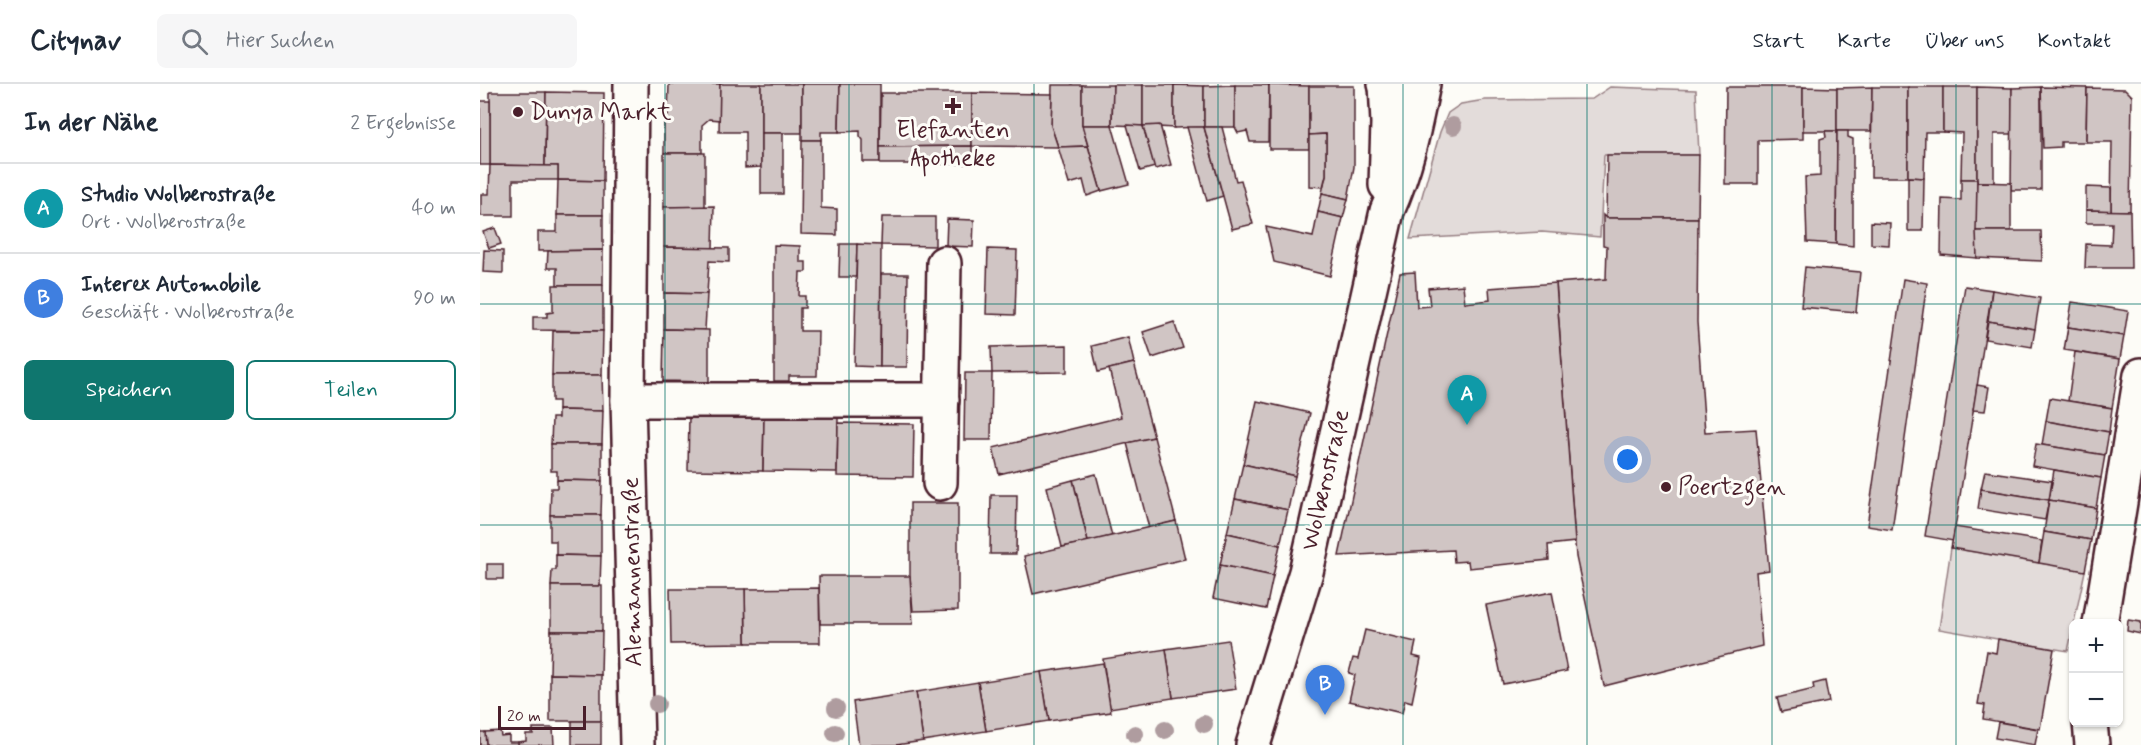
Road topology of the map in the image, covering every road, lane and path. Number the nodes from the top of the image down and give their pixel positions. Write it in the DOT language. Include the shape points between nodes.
graph roads {
  1 [pos="631,84"];
  2 [pos="1385,84"];
  3 [pos="1421,84"];
  4 [pos="1387,211"];
  5 [pos="944,263"];
  6 [pos="2141,375"];
  7 [pos="628,400"];
  8 [pos="942,400"];
  9 [pos="940,483"];
  10 [pos="2101,619"];
  11 [pos="2090,727"];
  12 [pos="638,745"];
  13 [pos="1253,745"];
  14 [pos="2092,745"];
  1 -- 7 [label="street, Alemannenstraße"];
  2 -- 3 [label="street" via="1404,88"];
  2 -- 4 [label="street, Wolberostraße" via="1389,123"];
  3 -- 4 [label="street, Wolberostraße" via="1401,181"];
  4 -- 13 [label="street, Wolberostraße" via="1306,572"];
  5 -- 8 [label="street"];
  6 -- 10 [label="street"];
  7 -- 8 [label="street"];
  7 -- 12 [label="street, Alemannenstraße"];
  8 -- 9 [label="street"];
  11 -- 14 [label="street"];
}
